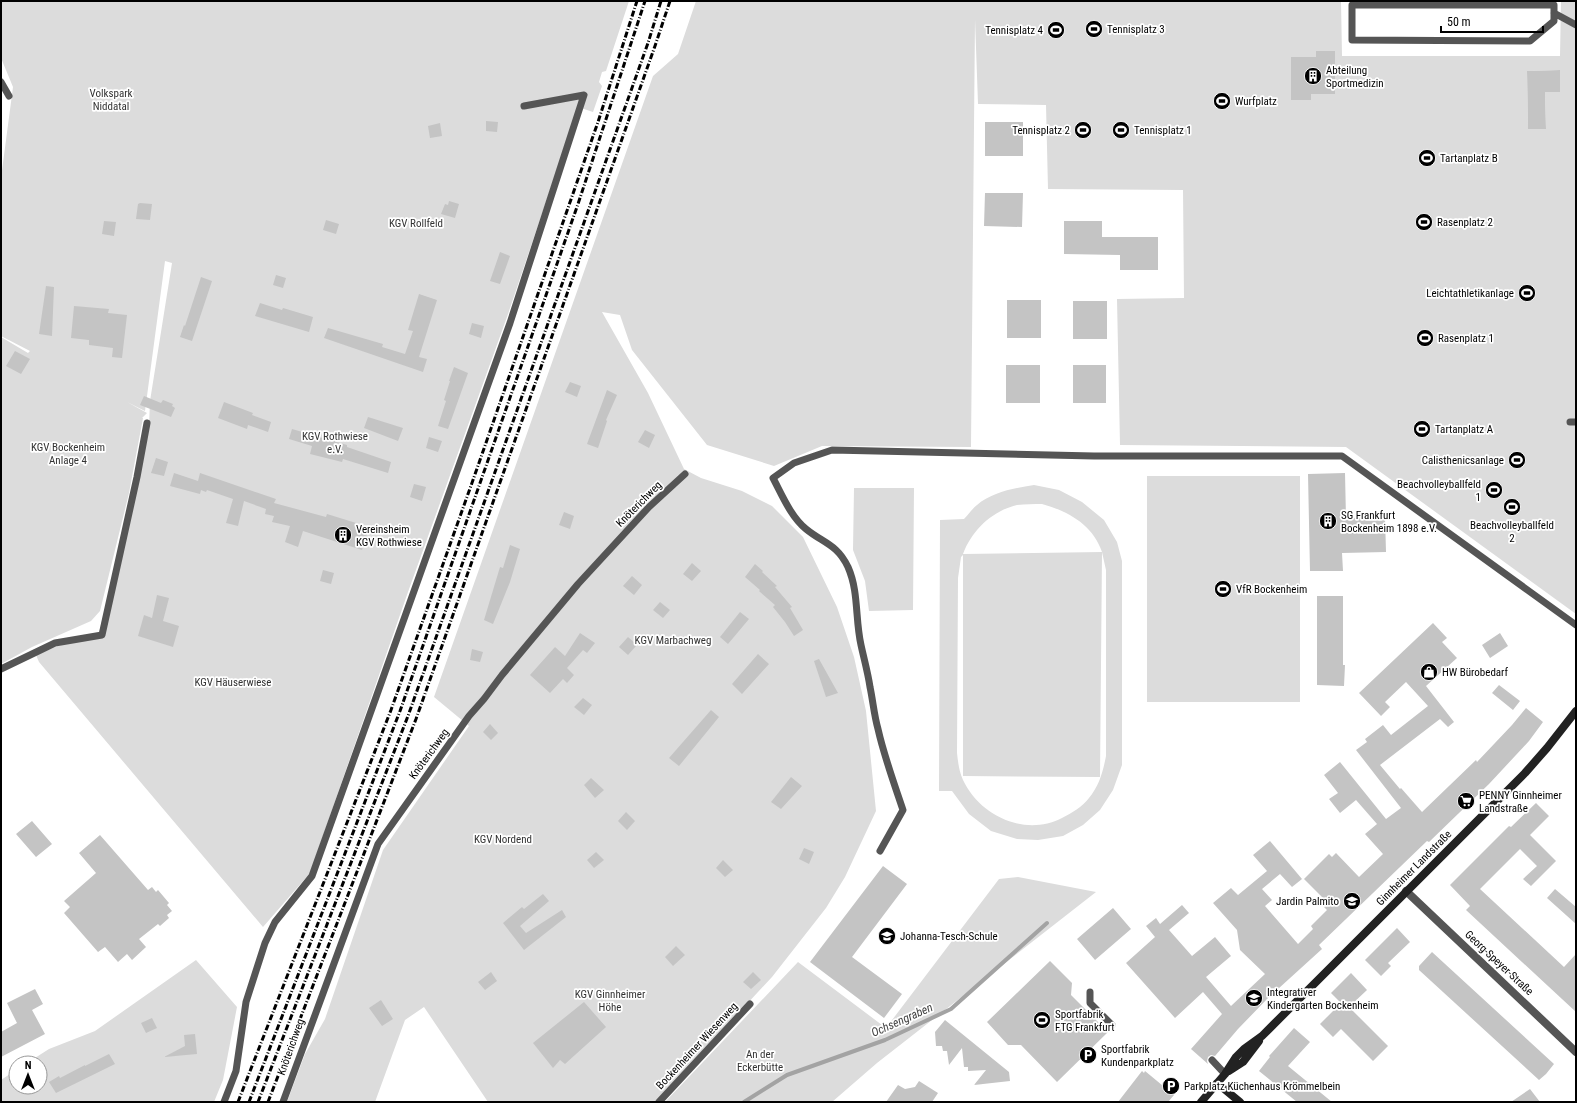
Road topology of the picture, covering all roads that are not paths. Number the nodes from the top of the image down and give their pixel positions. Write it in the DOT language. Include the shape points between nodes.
graph roads {
  1 [pos="1554,13"];
  2 [pos="1576,25"];
  3 [pos="1,82"];
  4 [pos="9,96"];
  5 [pos="524,106"];
  6 [pos="147,423"];
  7 [pos="685,474"];
  8 [pos="1576,625"];
  9 [pos="1,669"];
  10 [pos="1576,711"];
  11 [pos="880,850"];
  12 [pos="1406,891"];
  13 [pos="1090,992"];
  14 [pos="750,1004"];
  15 [pos="1112,1025"];
  16 [pos="1576,1052"];
  17 [pos="1212,1060"];
  18 [pos="1225,1074"];
  19 [pos="1217,1083"];
  20 [pos="224,1102"];
  21 [pos="283,1102"];
  22 [pos="659,1102"];
  23 [pos="1201,1102"];
  24 [pos="1240,1102"];
  1 -- 1 [label="lane" via="1554,5 1352,5 1352,40 1530,41 1554,21"];
  1 -- 2 [label="lane"];
  3 -- 4 [label="lane"];
  5 -- 20 [label="lane" via="584,95 510,323 312,876 275,922 265,943 246,1002 236,1071"];
  6 -- 9 [label="lane" via="102,635 55,643"];
  7 -- 21 [label="lane, Knöterichweg" via="649,507 578,584 502,675 469,716 378,844"];
  8 -- 11 [label="lane" via="1342,456 1094,456 832,450 821,453 794,463 773,478 788,506 805,529 837,549 848,567 853,583 860,644 877,727 903,810"];
  10 -- 12 [label="main road, Ginnheimer Landstraße" via="1525,773"];
  12 -- 16 [label="street, Georg-Speyer-Straße"];
  12 -- 18 [label="main road, Ginnheimer Landstraße" via="1262,1036 1240,1053"];
  13 -- 15 [label="lane" via="1090,1003"];
  14 -- 22 [label="lane, Bockenheimer Wiesenweg"];
  17 -- 18 [label="lane"];
  18 -- 19 [label="main road, Ginnheimer Landstraße"];
  19 -- 23 [label="main road, Ginnheimer Landstraße"];
  19 -- 24 [label="main road"];
}
